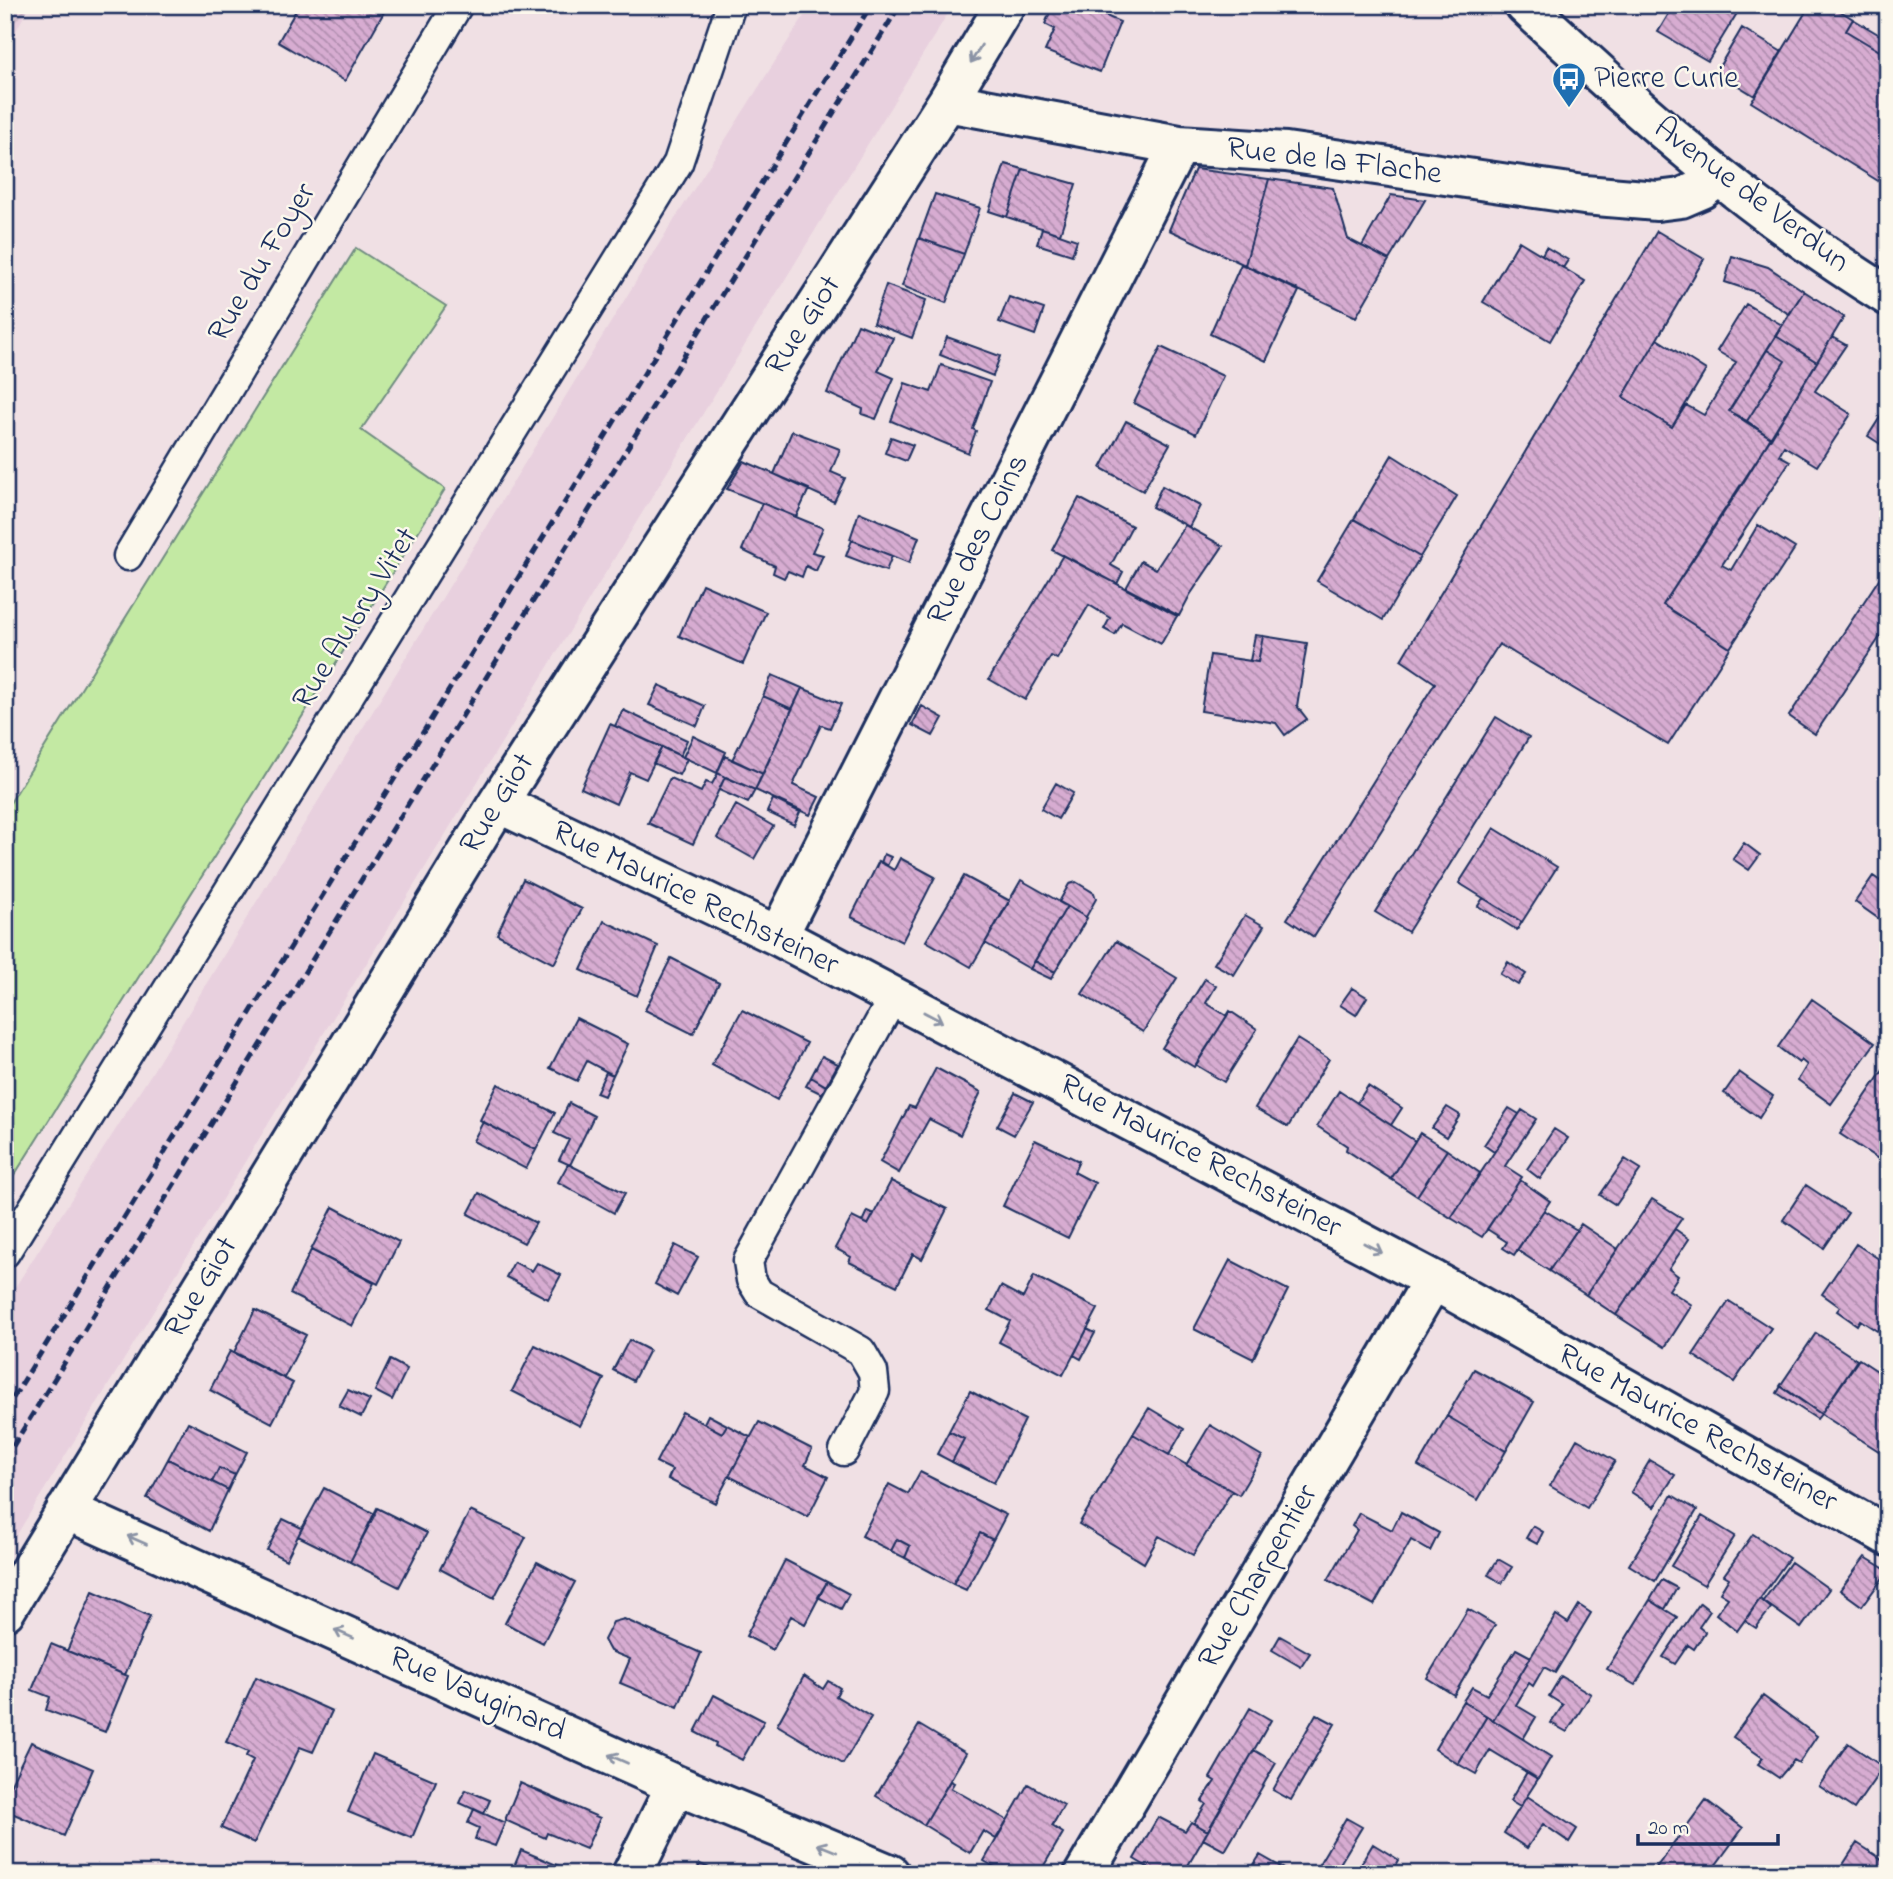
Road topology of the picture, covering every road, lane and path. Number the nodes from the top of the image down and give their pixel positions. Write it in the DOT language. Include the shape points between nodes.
graph roads {
  1 [pos="458,5"];
  2 [pos="731,5"];
  3 [pos="1005,5"];
  4 [pos="1525,5"];
  5 [pos="947,103"];
  6 [pos="1179,145"];
  7 [pos="1718,177"];
  8 [pos="1888,296"];
  9 [pos="128,556"];
  10 [pos="498,803"];
  11 [pos="778,936"];
  12 [pos="894,996"];
  13 [pos="5,1254"];
  14 [pos="1433,1280"];
  15 [pos="844,1451"];
  16 [pos="66,1510"];
  17 [pos="1888,1536"];
  18 [pos="5,1611"];
  19 [pos="676,1785"];
  20 [pos="632,1874"];
  21 [pos="891,1874"];
  22 [pos="1084,1874"];
  1 -- 9 [label="lane, Rue du Foyer"];
  2 -- 13 [label="lane, Rue Aubry Vitet" via="678,163"];
  3 -- 5 [label="street, Rue Giot, one-way"];
  4 -- 7 [label="street, Avenue de Verdun"];
  5 -- 6 [label="street, Rue de la Flache"];
  5 -- 10 [label="street, Rue Giot"];
  6 -- 7 [label="street, Rue de la Flache" via="1286,152 1584,195 1657,201 1681,198"];
  6 -- 11 [label="street, Rue des Coins"];
  7 -- 8 [label="street, Avenue de Verdun"];
  10 -- 11 [label="street, Rue Maurice Rechsteiner"];
  10 -- 16 [label="street, Rue Giot"];
  11 -- 12 [label="street, Rue Maurice Rechsteiner"];
  12 -- 14 [label="street, Rue Maurice Rechsteiner, one-way"];
  12 -- 15 [label="lane" via="748,1261 759,1293 862,1351 873,1372 875,1391"];
  14 -- 17 [label="street, Rue Maurice Rechsteiner"];
  14 -- 22 [label="street, Rue Charpentier"];
  16 -- 18 [label="street, Rue Giot"];
  19 -- 16 [label="street, Rue Vauginard, one-way"];
  19 -- 20 [label="street"];
  21 -- 19 [label="street, Rue Vauginard, one-way"];
}
